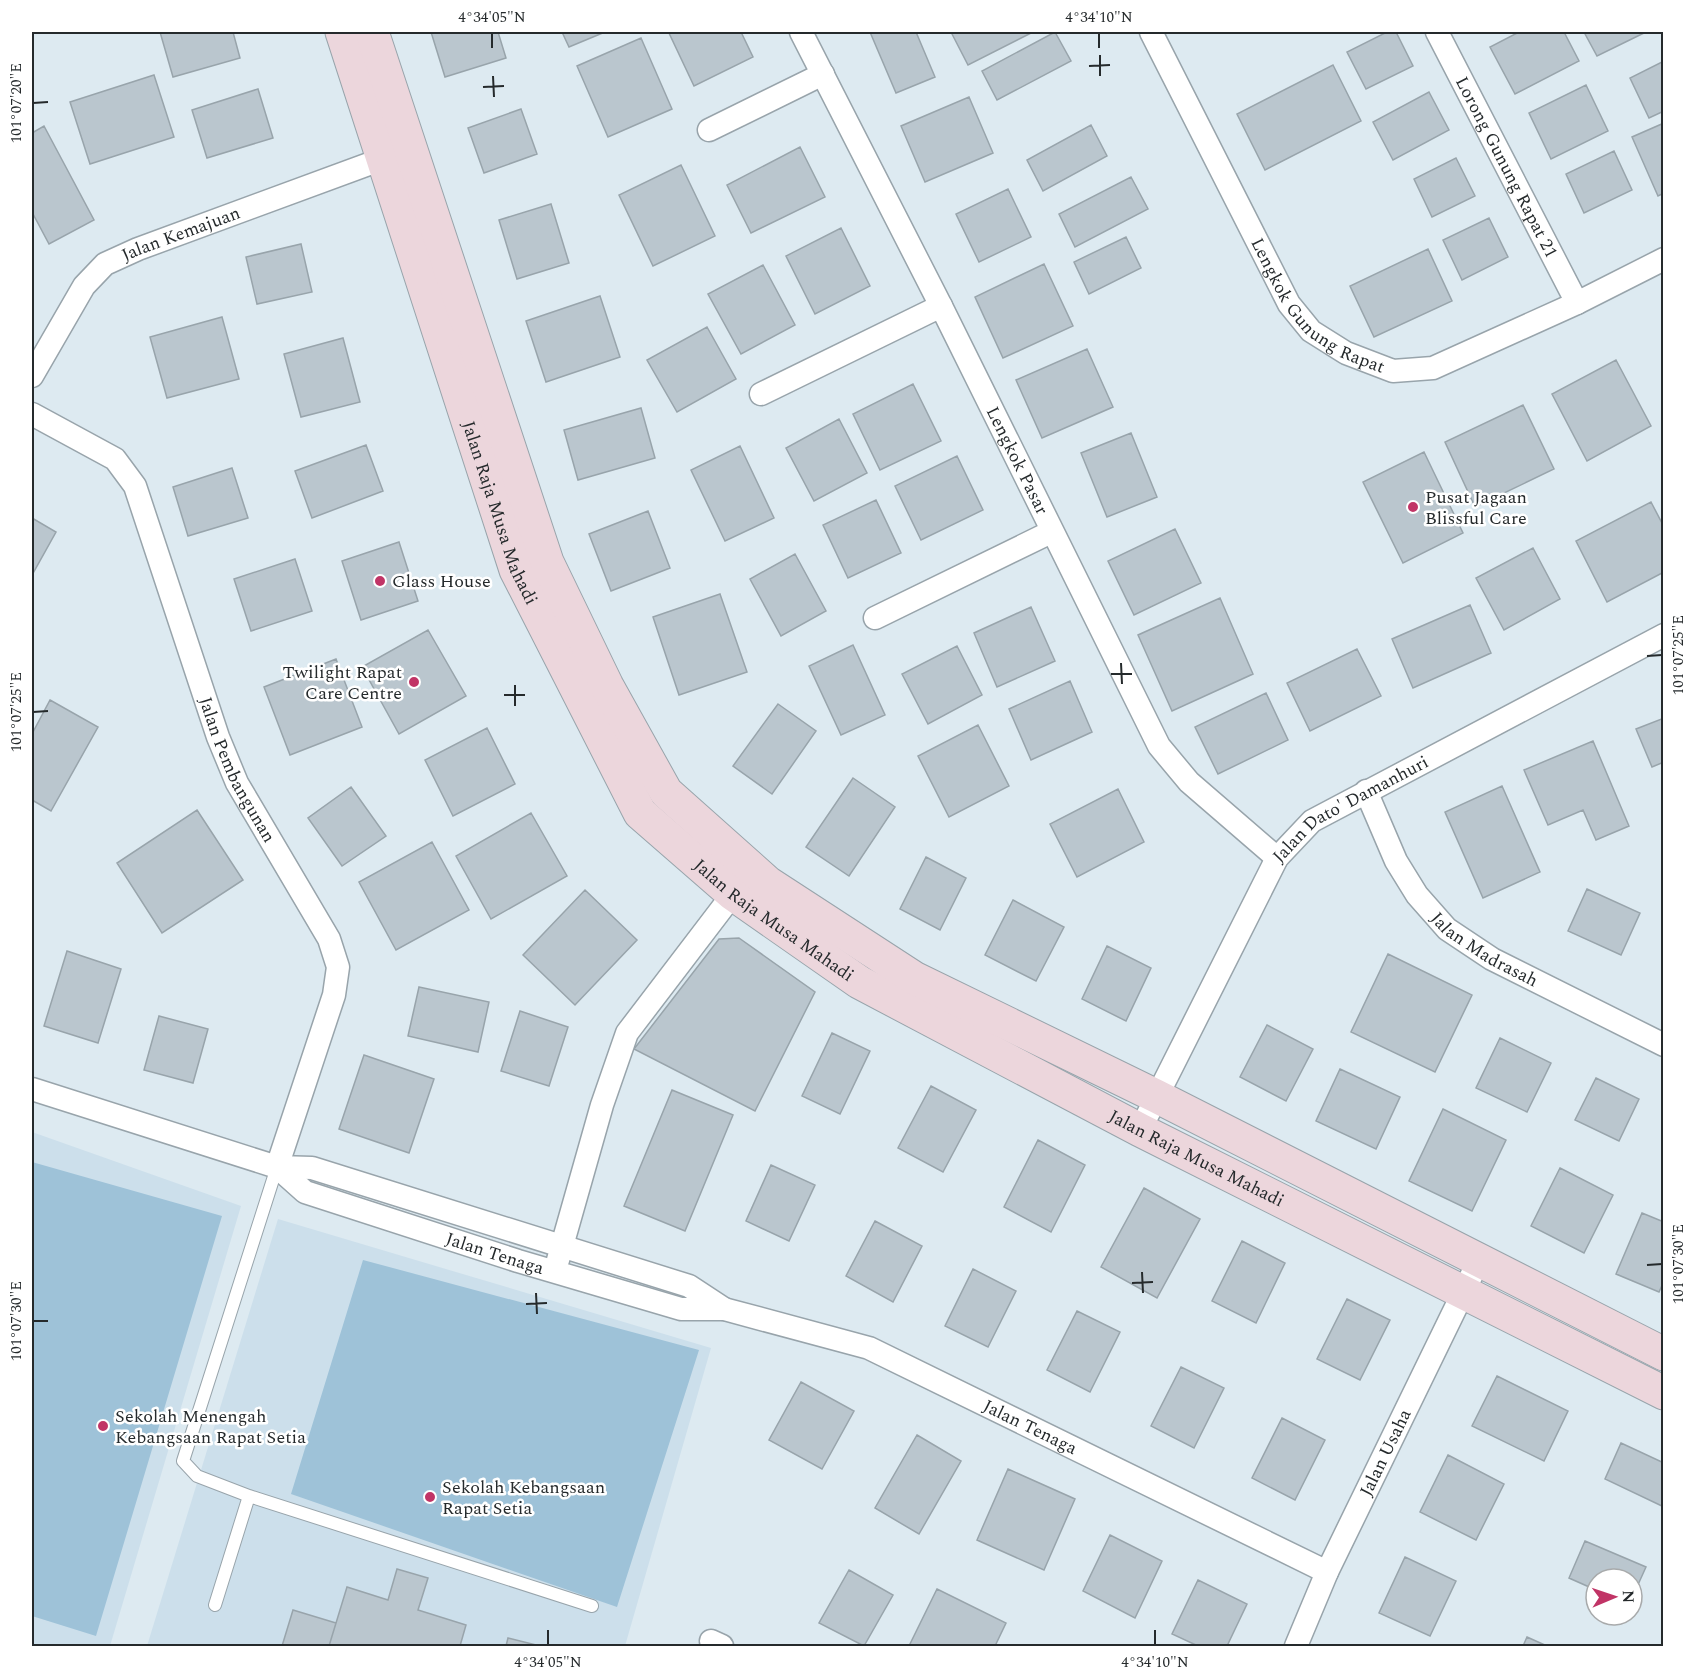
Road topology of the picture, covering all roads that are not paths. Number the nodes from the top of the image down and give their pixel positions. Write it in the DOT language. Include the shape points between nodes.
graph roads {
  1 [pos="342,32"];
  2 [pos="372,32"];
  3 [pos="801,32"];
  4 [pos="1151,32"];
  5 [pos="1437,32"];
  6 [pos="823,74"];
  7 [pos="709,130"];
  8 [pos="396,153"];
  9 [pos="1664,259"];
  10 [pos="1576,303"];
  11 [pos="941,306"];
  12 [pos="32,376"];
  13 [pos="761,394"];
  14 [pos="32,414"];
  15 [pos="1051,532"];
  16 [pos="875,618"];
  17 [pos="1664,635"];
  18 [pos="1366,791"];
  19 [pos="1277,858"];
  20 [pos="733,894"];
  21 [pos="1664,1045"];
  22 [pos="32,1089"];
  23 [pos="1156,1096"];
  24 [pos="1140,1130"];
  25 [pos="277,1167"];
  26 [pos="407,1199"];
  27 [pos="465,1216"];
  28 [pos="399,1224"];
  29 [pos="457,1242"];
  30 [pos="562,1246"];
  31 [pos="1479,1260"];
  32 [pos="631,1268"];
  33 [pos="555,1270"];
  34 [pos="624,1292"];
  35 [pos="1464,1293"];
  36 [pos="724,1309"];
  37 [pos="1664,1354"];
  38 [pos="1664,1393"];
  39 [pos="249,1496"];
  40 [pos="1327,1572"];
  41 [pos="215,1605"];
  42 [pos="592,1605"];
  43 [pos="1296,1647"];
  1 -- 8 [label="main road, Jalan Raja Musa Mahadi"];
  2 -- 8 [label="main road, Jalan Raja Musa Mahadi"];
  3 -- 6 [label="street, Lengkok Pasar"];
  4 -- 10 [label="street, Lengkok Gunung Rapat" via="1289,304 1311,331 1346,353 1393,371 1433,368"];
  5 -- 10 [label="street, Lorong Gunung Rapat 21"];
  6 -- 7 [label="street"];
  6 -- 11 [label="street, Lengkok Pasar"];
  8 -- 12 [label="street, Jalan Kemajuan" via="105,264 84,286"];
  8 -- 20 [label="main road, Jalan Raja Musa Mahadi" via="516,570 640,813"];
  8 -- 23 [label="main road, Jalan Raja Musa Mahadi" via="547,562 607,686 666,792 768,883 914,978"];
  9 -- 10 [label="street, Lengkok Gunung Rapat"];
  11 -- 13 [label="street"];
  11 -- 15 [label="street, Lengkok Pasar"];
  14 -- 25 [label="street, Jalan Pembangunan" via="115,459 135,486 218,737 237,783 329,939 338,968 334,995"];
  15 -- 16 [label="street"];
  15 -- 19 [label="street, Lengkok Pasar" via="1159,746 1189,783"];
  17 -- 18 [label="street, Jalan Dato' Damanhuri"];
  18 -- 19 [label="street, Jalan Dato' Damanhuri" via="1312,821"];
  18 -- 21 [label="street, Jalan Madrasah" via="1396,861 1417,895 1447,929 1492,959"];
  19 -- 23 [label="street, Jalan Dato' Damanhuri"];
  20 -- 24 [label="main road, Jalan Raja Musa Mahadi" via="859,982"];
  20 -- 30 [label="street" via="627,1033"];
  22 -- 25 [label="street, Jalan Tenaga"];
  23 -- 24 [label="street, Jalan Dato' Damanhuri"];
  23 -- 31 [label="main road, Jalan Raja Musa Mahadi"];
  24 -- 35 [label="main road, Jalan Raja Musa Mahadi"];
  25 -- 26 [label="street, Jalan Tenaga" via="312,1168"];
  25 -- 28 [label="street, Jalan Tenaga" via="305,1192"];
  25 -- 39 [label="lane" via="183,1461 197,1476"];
  26 -- 27 [label="street, Jalan Tenaga"];
  26 -- 28 [label="street"];
  27 -- 29 [label="street"];
  27 -- 30 [label="street, Jalan Tenaga"];
  28 -- 29 [label="street, Jalan Tenaga"];
  29 -- 33 [label="street, Jalan Tenaga"];
  30 -- 32 [label="street, Jalan Tenaga"];
  30 -- 33 [label="street"];
  31 -- 35 [label="street, Jalan Usaha"];
  31 -- 37 [label="main road, Jalan Raja Musa Mahadi"];
  32 -- 34 [label="street"];
  32 -- 36 [label="street, Jalan Tenaga" via="689,1286"];
  33 -- 34 [label="street, Jalan Tenaga"];
  34 -- 36 [label="street, Jalan Tenaga" via="681,1309"];
  35 -- 38 [label="main road, Jalan Raja Musa Mahadi"];
  35 -- 40 [label="street, Jalan Usaha"];
  36 -- 40 [label="street, Jalan Tenaga" via="880,1352"];
  39 -- 41 [label="lane"];
  39 -- 42 [label="lane"];
  40 -- 43 [label="street, Jalan Usaha"];
}
